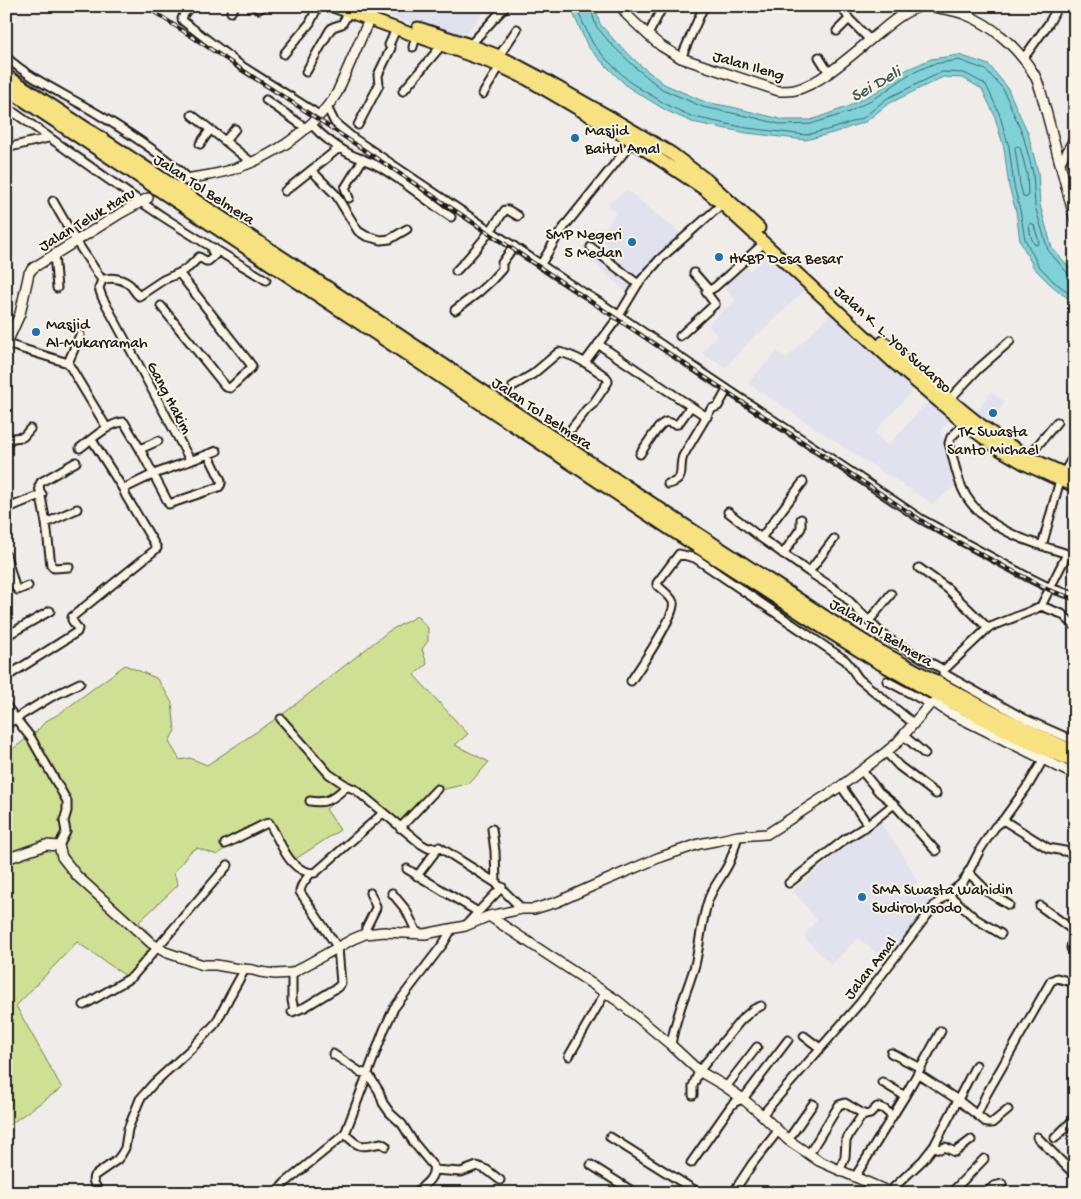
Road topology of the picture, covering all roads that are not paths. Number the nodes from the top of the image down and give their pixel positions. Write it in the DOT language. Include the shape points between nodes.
graph roads {
  1 [pos="191,6"];
  2 [pos="254,6"];
  3 [pos="264,6"];
  4 [pos="318,6"];
  5 [pos="333,6"];
  6 [pos="506,6"];
  7 [pos="621,6"];
  8 [pos="663,6"];
  9 [pos="704,6"];
  10 [pos="842,6"];
  11 [pos="895,6"];
  12 [pos="925,6"];
  13 [pos="1058,6"];
  14 [pos="351,9"];
  15 [pos="906,12"];
  16 [pos="371,17"];
  17 [pos="849,19"];
  18 [pos="396,29"];
  19 [pos="517,29"];
  20 [pos="837,31"];
  21 [pos="648,35"];
  22 [pos="870,40"];
  23 [pos="442,45"];
  24 [pos="470,45"];
  25 [pos="284,54"];
  26 [pos="6,57"];
  27 [pos="819,57"];
  28 [pos="681,58"];
  29 [pos="1023,59"];
  30 [pos="499,61"];
  31 [pos="306,72"];
  32 [pos="829,73"];
  33 [pos="6,76"];
  34 [pos="6,88"];
  35 [pos="403,91"];
  36 [pos="483,94"];
  37 [pos="266,100"];
  38 [pos="6,107"];
  39 [pos="327,107"];
  40 [pos="192,115"];
  41 [pos="319,115"];
  42 [pos="358,125"];
  43 [pos="308,126"];
  44 [pos="235,129"];
  45 [pos="210,130"];
  46 [pos="1075,136"];
  47 [pos="48,138"];
  48 [pos="635,138"];
  49 [pos="224,141"];
  50 [pos="200,144"];
  51 [pos="6,148"];
  52 [pos="339,148"];
  53 [pos="363,159"];
  54 [pos="251,162"];
  55 [pos="1060,164"];
  56 [pos="312,170"];
  57 [pos="185,179"];
  58 [pos="285,191"];
  59 [pos="349,198"];
  60 [pos="145,200"];
  61 [pos="53,201"];
  62 [pos="722,204"];
  63 [pos="518,216"];
  64 [pos="450,217"];
  65 [pos="1075,220"];
  66 [pos="407,229"];
  67 [pos="491,231"];
  68 [pos="76,241"];
  69 [pos="764,243"];
  70 [pos="514,246"];
  71 [pos="592,247"];
  72 [pos="214,248"];
  73 [pos="54,254"];
  74 [pos="541,264"];
  75 [pos="456,271"];
  76 [pos="179,273"];
  77 [pos="694,273"];
  78 [pos="102,280"];
  79 [pos="266,280"];
  80 [pos="638,284"];
  81 [pos="56,288"];
  82 [pos="710,290"];
  83 [pos="161,306"];
  84 [pos="456,310"];
  85 [pos="618,316"];
  86 [pos="80,335"];
  87 [pos="680,336"];
  88 [pos="1010,340"];
  89 [pos="6,344"];
  90 [pos="598,344"];
  91 [pos="585,362"];
  92 [pos="68,363"];
  93 [pos="513,386"];
  94 [pos="727,390"];
  95 [pos="949,400"];
  96 [pos="691,406"];
  97 [pos="707,417"];
  98 [pos="1057,422"];
  99 [pos="965,424"];
  100 [pos="107,428"];
  101 [pos="572,428"];
  102 [pos="30,429"];
  103 [pos="92,440"];
  104 [pos="158,441"];
  105 [pos="6,443"];
  106 [pos="80,448"];
  107 [pos="140,449"];
  108 [pos="218,451"];
  109 [pos="208,454"];
  110 [pos="640,454"];
  111 [pos="1075,456"];
  112 [pos="1028,457"];
  113 [pos="190,460"];
  114 [pos="76,462"];
  115 [pos="154,474"];
  116 [pos="1066,477"];
  117 [pos="803,482"];
  118 [pos="668,484"];
  119 [pos="1075,486"];
  120 [pos="124,488"];
  121 [pos="42,494"];
  122 [pos="6,509"];
  123 [pos="78,509"];
  124 [pos="728,512"];
  125 [pos="801,519"];
  126 [pos="46,523"];
  127 [pos="761,538"];
  128 [pos="834,539"];
  129 [pos="1042,546"];
  130 [pos="783,554"];
  131 [pos="1066,554"];
  132 [pos="1075,554"];
  133 [pos="6,555"];
  134 [pos="69,567"];
  135 [pos="919,568"];
  136 [pos="809,572"];
  137 [pos="28,586"];
  138 [pos="1050,588"];
  139 [pos="891,594"];
  140 [pos="1075,596"];
  141 [pos="1040,606"];
  142 [pos="50,611"];
  143 [pos="869,621"];
  144 [pos="1075,626"];
  145 [pos="988,628"];
  146 [pos="6,636"];
  147 [pos="943,671"];
  148 [pos="6,677"];
  149 [pos="631,681"];
  150 [pos="887,681"];
  151 [pos="80,683"];
  152 [pos="930,704"];
  153 [pos="6,706"];
  154 [pos="17,718"];
  155 [pos="282,719"];
  156 [pos="913,723"];
  157 [pos="6,726"];
  158 [pos="903,735"];
  159 [pos="1075,742"];
  160 [pos="886,752"];
  161 [pos="1075,752"];
  162 [pos="925,754"];
  163 [pos="1043,760"];
  164 [pos="1075,762"];
  165 [pos="862,771"];
  166 [pos="1075,775"];
  167 [pos="347,786"];
  168 [pos="841,786"];
  169 [pos="437,789"];
  170 [pos="936,794"];
  171 [pos="310,801"];
  172 [pos="894,804"];
  173 [pos="383,813"];
  174 [pos="1003,820"];
  175 [pos="868,826"];
  176 [pos="400,828"];
  177 [pos="492,829"];
  178 [pos="738,836"];
  179 [pos="225,844"];
  180 [pos="59,846"];
  181 [pos="439,847"];
  182 [pos="936,850"];
  183 [pos="1075,853"];
  184 [pos="6,859"];
  185 [pos="228,865"];
  186 [pos="407,869"];
  187 [pos="968,872"];
  188 [pos="311,873"];
  189 [pos="417,876"];
  190 [pos="789,883"];
  191 [pos="499,885"];
  192 [pos="370,893"];
  193 [pos="392,893"];
  194 [pos="948,894"];
  195 [pos="1009,905"];
  196 [pos="1040,906"];
  197 [pos="522,909"];
  198 [pos="478,912"];
  199 [pos="490,916"];
  200 [pos="465,926"];
  201 [pos="452,929"];
  202 [pos="1075,930"];
  203 [pos="365,934"];
  204 [pos="418,934"];
  205 [pos="1001,934"];
  206 [pos="157,948"];
  207 [pos="338,948"];
  208 [pos="1075,952"];
  209 [pos="245,969"];
  210 [pos="292,973"];
  211 [pos="1075,981"];
  212 [pos="605,992"];
  213 [pos="84,1005"];
  214 [pos="761,1006"];
  215 [pos="942,1031"];
  216 [pos="804,1036"];
  217 [pos="788,1040"];
  218 [pos="670,1045"];
  219 [pos="757,1047"];
  220 [pos="820,1048"];
  221 [pos="891,1053"];
  222 [pos="333,1054"];
  223 [pos="570,1056"];
  224 [pos="976,1065"];
  225 [pos="699,1071"];
  226 [pos="919,1071"];
  227 [pos="368,1074"];
  228 [pos="882,1082"];
  229 [pos="726,1087"];
  230 [pos="693,1095"];
  231 [pos="905,1096"];
  232 [pos="743,1099"];
  233 [pos="958,1100"];
  234 [pos="813,1104"];
  235 [pos="1008,1110"];
  236 [pos="1075,1111"];
  237 [pos="762,1115"];
  238 [pos="865,1115"];
  239 [pos="978,1115"];
  240 [pos="892,1116"];
  241 [pos="1075,1117"];
  242 [pos="778,1131"];
  243 [pos="345,1134"];
  244 [pos="610,1137"];
  245 [pos="1037,1137"];
  246 [pos="1055,1138"];
  247 [pos="788,1140"];
  248 [pos="971,1140"];
  249 [pos="386,1146"];
  250 [pos="934,1146"];
  251 [pos="809,1154"];
  252 [pos="984,1160"];
  253 [pos="691,1163"];
  254 [pos="591,1165"];
  255 [pos="434,1170"];
  256 [pos="840,1170"];
  257 [pos="1074,1171"];
  258 [pos="855,1177"];
  259 [pos="500,1180"];
  260 [pos="1002,1184"];
  261 [pos="689,1190"];
  262 [pos="735,1192"];
  263 [pos="891,1192"];
  264 [pos="94,1193"];
  265 [pos="276,1193"];
  266 [pos="415,1193"];
  267 [pos="635,1193"];
  268 [pos="699,1193"];
  269 [pos="951,1193"];
  270 [pos="986,1193"];
  1 -- 41 [label="street" via="183,21 240,65"];
  2 -- 3 [label="street" via="259,9"];
  4 -- 25 [label="street" via="310,23"];
  5 -- 14 [label="highway, Jalan K. L. Yos Sudarso"];
  6 -- 24 [label="street"];
  7 -- 21 [label="street, Jalan Ileng"];
  8 -- 21 [label="street"];
  9 -- 28 [label="street"];
  10 -- 17 [label="street"];
  11 -- 15 [label="street"];
  12 -- 15 [label="street, Jalan Ileng"];
  12 -- 29 [label="street, Jalan Ileng" via="947,9 988,26 1014,46"];
  13 -- 29 [label="street"];
  14 -- 16 [label="highway, Jalan K. L. Yos Sudarso"];
  14 -- 31 [label="street" via="342,24 330,30"];
  15 -- 22 [label="street, Jalan Ileng"];
  16 -- 18 [label="highway, Jalan K. L. Yos Sudarso"];
  16 -- 24 [label="highway, Jalan K. L. Yos Sudarso"];
  16 -- 39 [label="street" via="337,93"];
  17 -- 20 [label="street"];
  17 -- 22 [label="street"];
  18 -- 23 [label="highway, Jalan K. L. Yos Sudarso" via="415,41"];
  18 -- 42 [label="street" via="378,75 380,85"];
  19 -- 30 [label="street"];
  21 -- 28 [label="street, Jalan Ileng"];
  22 -- 32 [label="street, Jalan Ileng"];
  23 -- 30 [label="highway, Jalan K. L. Yos Sudarso"];
  23 -- 35 [label="street"];
  24 -- 30 [label="highway, Jalan K. L. Yos Sudarso"];
  26 -- 57 [label="street" via="31,76 159,154"];
  27 -- 32 [label="street"];
  28 -- 32 [label="street, Jalan Ileng" via="779,91 805,87"];
  29 -- 55 [label="street, Jalan Ileng" via="1041,92"];
  30 -- 36 [label="street"];
  30 -- 48 [label="highway, Jalan K. L. Yos Sudarso" via="541,78"];
  33 -- 161 [label="highway, Jalan Tol Belmera" via="881,652 988,710"];
  34 -- 164 [label="highway, Jalan Tol Belmera" via="824,628 934,693 1024,740"];
  37 -- 43 [label="street"];
  38 -- 47 [label="street"];
  39 -- 41 [label="street"];
  39 -- 67 [label="street" via="335,123 353,138"];
  40 -- 45 [label="street"];
  41 -- 43 [label="street"];
  43 -- 52 [label="street"];
  43 -- 54 [label="street" via="287,144"];
  44 -- 49 [label="street"];
  45 -- 49 [label="street"];
  45 -- 50 [label="street"];
  46 -- 55 [label="street"];
  47 -- 51 [label="street"];
  47 -- 60 [label="street"];
  48 -- 62 [label="highway, Jalan K. L. Yos Sudarso"];
  48 -- 74 [label="street" via="568,222"];
  48 -- 95 [label="highway, Jalan K. L. Yos Sudarso" via="671,154 708,181"];
  49 -- 54 [label="street"];
  52 -- 53 [label="street"];
  52 -- 56 [label="street"];
  53 -- 59 [label="street" via="345,188"];
  53 -- 64 [label="street" via="386,171"];
  54 -- 57 [label="street" via="221,173"];
  55 -- 65 [label="street, Jalan Ileng"];
  56 -- 58 [label="street"];
  56 -- 66 [label="street" via="330,187 358,231 366,236 390,239"];
  60 -- 68 [label="street, Jalan Teluk Haru"];
  60 -- 72 [label="street" via="165,218"];
  61 -- 68 [label="street, Gang Hakim"];
  62 -- 69 [label="highway, Jalan K. L. Yos Sudarso"];
  62 -- 80 [label="street" via="660,259"];
  63 -- 67 [label="street" via="505,210"];
  67 -- 70 [label="street"];
  67 -- 75 [label="street"];
  68 -- 73 [label="street, Jalan Teluk Haru"];
  68 -- 78 [label="street, Gang Hakim"];
  69 -- 82 [label="street"];
  69 -- 99 [label="highway, Jalan K. L. Yos Sudarso"];
  70 -- 74 [label="street"];
  70 -- 84 [label="street" via="503,261 502,269"];
  71 -- 80 [label="street"];
  72 -- 76 [label="street" via="215,255 208,261 199,257"];
  72 -- 79 [label="street"];
  73 -- 81 [label="street"];
  73 -- 89 [label="street, Jalan Teluk Haru" via="36,265 29,274 20,314"];
  74 -- 85 [label="street"];
  76 -- 78 [label="street" via="139,296 117,278"];
  76 -- 83 [label="street" via="251,368 230,388 226,387"];
  77 -- 82 [label="street"];
  78 -- 113 [label="street, Gang Hakim" via="99,288 102,297"];
  80 -- 85 [label="street"];
  82 -- 87 [label="street" via="706,292 715,304"];
  85 -- 90 [label="street"];
  85 -- 94 [label="street"];
  86 -- 92 [label="street"];
  88 -- 95 [label="street"];
  89 -- 92 [label="street"];
  90 -- 91 [label="street"];
  90 -- 96 [label="street"];
  91 -- 93 [label="street" via="559,352"];
  91 -- 101 [label="street" via="608,382"];
  92 -- 100 [label="street"];
  94 -- 97 [label="street"];
  94 -- 138 [label="street" via="921,519"];
  95 -- 112 [label="highway, Jalan K. L. Yos Sudarso"];
  96 -- 97 [label="street"];
  96 -- 110 [label="street" via="678,424 669,422 659,427"];
  97 -- 118 [label="street" via="681,461 679,480"];
  98 -- 112 [label="street"];
  99 -- 116 [label="highway, Jalan K. L. Yos Sudarso" via="1025,464"];
  99 -- 129 [label="street" via="949,443 962,488 974,508 999,527"];
  100 -- 103 [label="street"];
  100 -- 107 [label="street" via="124,422"];
  102 -- 105 [label="street" via="22,437"];
  103 -- 106 [label="street"];
  103 -- 120 [label="street"];
  104 -- 107 [label="street"];
  107 -- 115 [label="street"];
  108 -- 109 [label="street"];
  109 -- 113 [label="street"];
  109 -- 115 [label="street" via="222,482 218,488 169,504"];
  111 -- 116 [label="street"];
  112 -- 116 [label="highway, Jalan K. L. Yos Sudarso"];
  113 -- 115 [label="street"];
  114 -- 121 [label="street" via="41,482"];
  115 -- 120 [label="street"];
  116 -- 119 [label="highway, Jalan K. L. Yos Sudarso"];
  116 -- 129 [label="street"];
  117 -- 127 [label="street"];
  120 -- 148 [label="street" via="157,548 72,617 77,632"];
  121 -- 122 [label="street"];
  121 -- 126 [label="street"];
  123 -- 126 [label="street"];
  124 -- 127 [label="street"];
  125 -- 130 [label="street" via="801,528"];
  126 -- 134 [label="street" via="52,566"];
  127 -- 130 [label="street"];
  128 -- 136 [label="street"];
  129 -- 131 [label="street"];
  130 -- 136 [label="street"];
  131 -- 132 [label="street"];
  131 -- 138 [label="street"];
  133 -- 137 [label="street" via="15,587 18,590"];
  135 -- 145 [label="street" via="948,589"];
  136 -- 143 [label="street" via="843,595"];
  138 -- 140 [label="street"];
  138 -- 141 [label="street"];
  139 -- 143 [label="street"];
  141 -- 144 [label="street" via="1062,614"];
  141 -- 145 [label="street"];
  142 -- 146 [label="street"];
  143 -- 147 [label="street" via="894,643"];
  145 -- 147 [label="street"];
  147 -- 159 [label="street" via="1025,719"];
  149 -- 156 [label="street" via="673,612 672,598 657,583 680,554 695,558 845,660 859,679"];
  150 -- 152 [label="street"];
  151 -- 154 [label="street"];
  152 -- 156 [label="street"];
  152 -- 163 [label="street" via="935,703"];
  153 -- 154 [label="street"];
  154 -- 157 [label="street"];
  154 -- 180 [label="street" via="32,738 67,801 66,832"];
  155 -- 167 [label="street" via="329,774"];
  156 -- 158 [label="street"];
  158 -- 160 [label="street"];
  158 -- 162 [label="street"];
  160 -- 165 [label="street"];
  160 -- 170 [label="street"];
  163 -- 166 [label="street"];
  163 -- 174 [label="street, Jalan Amal"];
  165 -- 168 [label="street"];
  165 -- 172 [label="street" via="878,792"];
  167 -- 171 [label="street" via="329,800 320,803"];
  167 -- 173 [label="street"];
  168 -- 175 [label="street"];
  168 -- 178 [label="street" via="767,834"];
  169 -- 176 [label="street"];
  172 -- 175 [label="street"];
  172 -- 182 [label="street"];
  173 -- 176 [label="street"];
  173 -- 188 [label="street" via="320,869"];
  174 -- 183 [label="street" via="1051,849"];
  174 -- 187 [label="street, Jalan Amal" via="995,827"];
  175 -- 190 [label="street" via="844,840"];
  176 -- 181 [label="street" via="428,848"];
  177 -- 191 [label="street"];
  178 -- 197 [label="street" via="699,844 556,902"];
  178 -- 218 [label="street" via="729,864 708,899 694,966"];
  179 -- 188 [label="street" via="269,824 291,862"];
  180 -- 184 [label="street" via="46,845"];
  180 -- 206 [label="street" via="62,858 77,876"];
  181 -- 189 [label="street"];
  181 -- 191 [label="street"];
  185 -- 206 [label="street"];
  186 -- 189 [label="street"];
  187 -- 194 [label="street, Jalan Amal" via="961,884"];
  187 -- 195 [label="street" via="992,895"];
  188 -- 207 [label="street" via="300,892"];
  189 -- 198 [label="street"];
  191 -- 197 [label="street"];
  191 -- 198 [label="street"];
  192 -- 203 [label="street" via="376,908"];
  193 -- 204 [label="street" via="406,910"];
  194 -- 205 [label="street" via="976,919"];
  194 -- 220 [label="street, Jalan Amal" via="935,905 860,1003"];
  196 -- 202 [label="street"];
  197 -- 199 [label="street"];
  198 -- 200 [label="street"];
  199 -- 200 [label="street"];
  199 -- 212 [label="street"];
  200 -- 201 [label="street"];
  201 -- 204 [label="street"];
  201 -- 227 [label="street" via="394,1008"];
  202 -- 208 [label="street" via="1071,948"];
  203 -- 204 [label="street"];
  203 -- 207 [label="street"];
  206 -- 209 [label="street" via="203,964"];
  206 -- 213 [label="street" via="132,977"];
  207 -- 210 [label="street"];
  207 -- 210 [label="street" via="341,983 305,1007 293,1011"];
  209 -- 210 [label="street"];
  209 -- 264 [label="street" via="216,1023 140,1099 128,1129 125,1148 117,1160 94,1176 97,1189"];
  211 -- 239 [label="street" via="1057,978 1051,981 986,1095"];
  212 -- 218 [label="street"];
  212 -- 223 [label="street"];
  214 -- 225 [label="street" via="746,1015"];
  215 -- 226 [label="street"];
  216 -- 220 [label="street"];
  217 -- 232 [label="street"];
  218 -- 225 [label="street"];
  219 -- 229 [label="street"];
  220 -- 237 [label="street, Jalan Amal"];
  221 -- 226 [label="street"];
  222 -- 227 [label="street"];
  224 -- 233 [label="street"];
  225 -- 229 [label="street"];
  225 -- 230 [label="street"];
  226 -- 231 [label="street"];
  226 -- 233 [label="street"];
  227 -- 243 [label="street"];
  227 -- 255 [label="street" via="383,1103"];
  228 -- 231 [label="street"];
  229 -- 232 [label="street"];
  231 -- 240 [label="street"];
  232 -- 237 [label="street"];
  232 -- 253 [label="street" via="732,1106"];
  233 -- 239 [label="street"];
  233 -- 250 [label="street"];
  234 -- 247 [label="street"];
  235 -- 239 [label="street" via="990,1124"];
  236 -- 241 [label="street"];
  237 -- 242 [label="street"];
  238 -- 240 [label="street" via="879,1107"];
  238 -- 251 [label="street" via="845,1103 839,1105"];
  238 -- 256 [label="street" via="846,1141"];
  240 -- 258 [label="street"];
  241 -- 246 [label="street"];
  242 -- 247 [label="street"];
  242 -- 262 [label="street"];
  243 -- 249 [label="street" via="363,1147 382,1143"];
  243 -- 265 [label="street"];
  244 -- 261 [label="street"];
  245 -- 257 [label="street"];
  247 -- 251 [label="street"];
  248 -- 250 [label="street" via="955,1152"];
  250 -- 263 [label="street"];
  251 -- 256 [label="street"];
  252 -- 269 [label="street"];
  254 -- 267 [label="street"];
  255 -- 259 [label="street" via="461,1172 477,1166"];
  255 -- 266 [label="street"];
  256 -- 258 [label="street"];
  258 -- 263 [label="street"];
  260 -- 270 [label="street"];
  261 -- 268 [label="street"];
}
